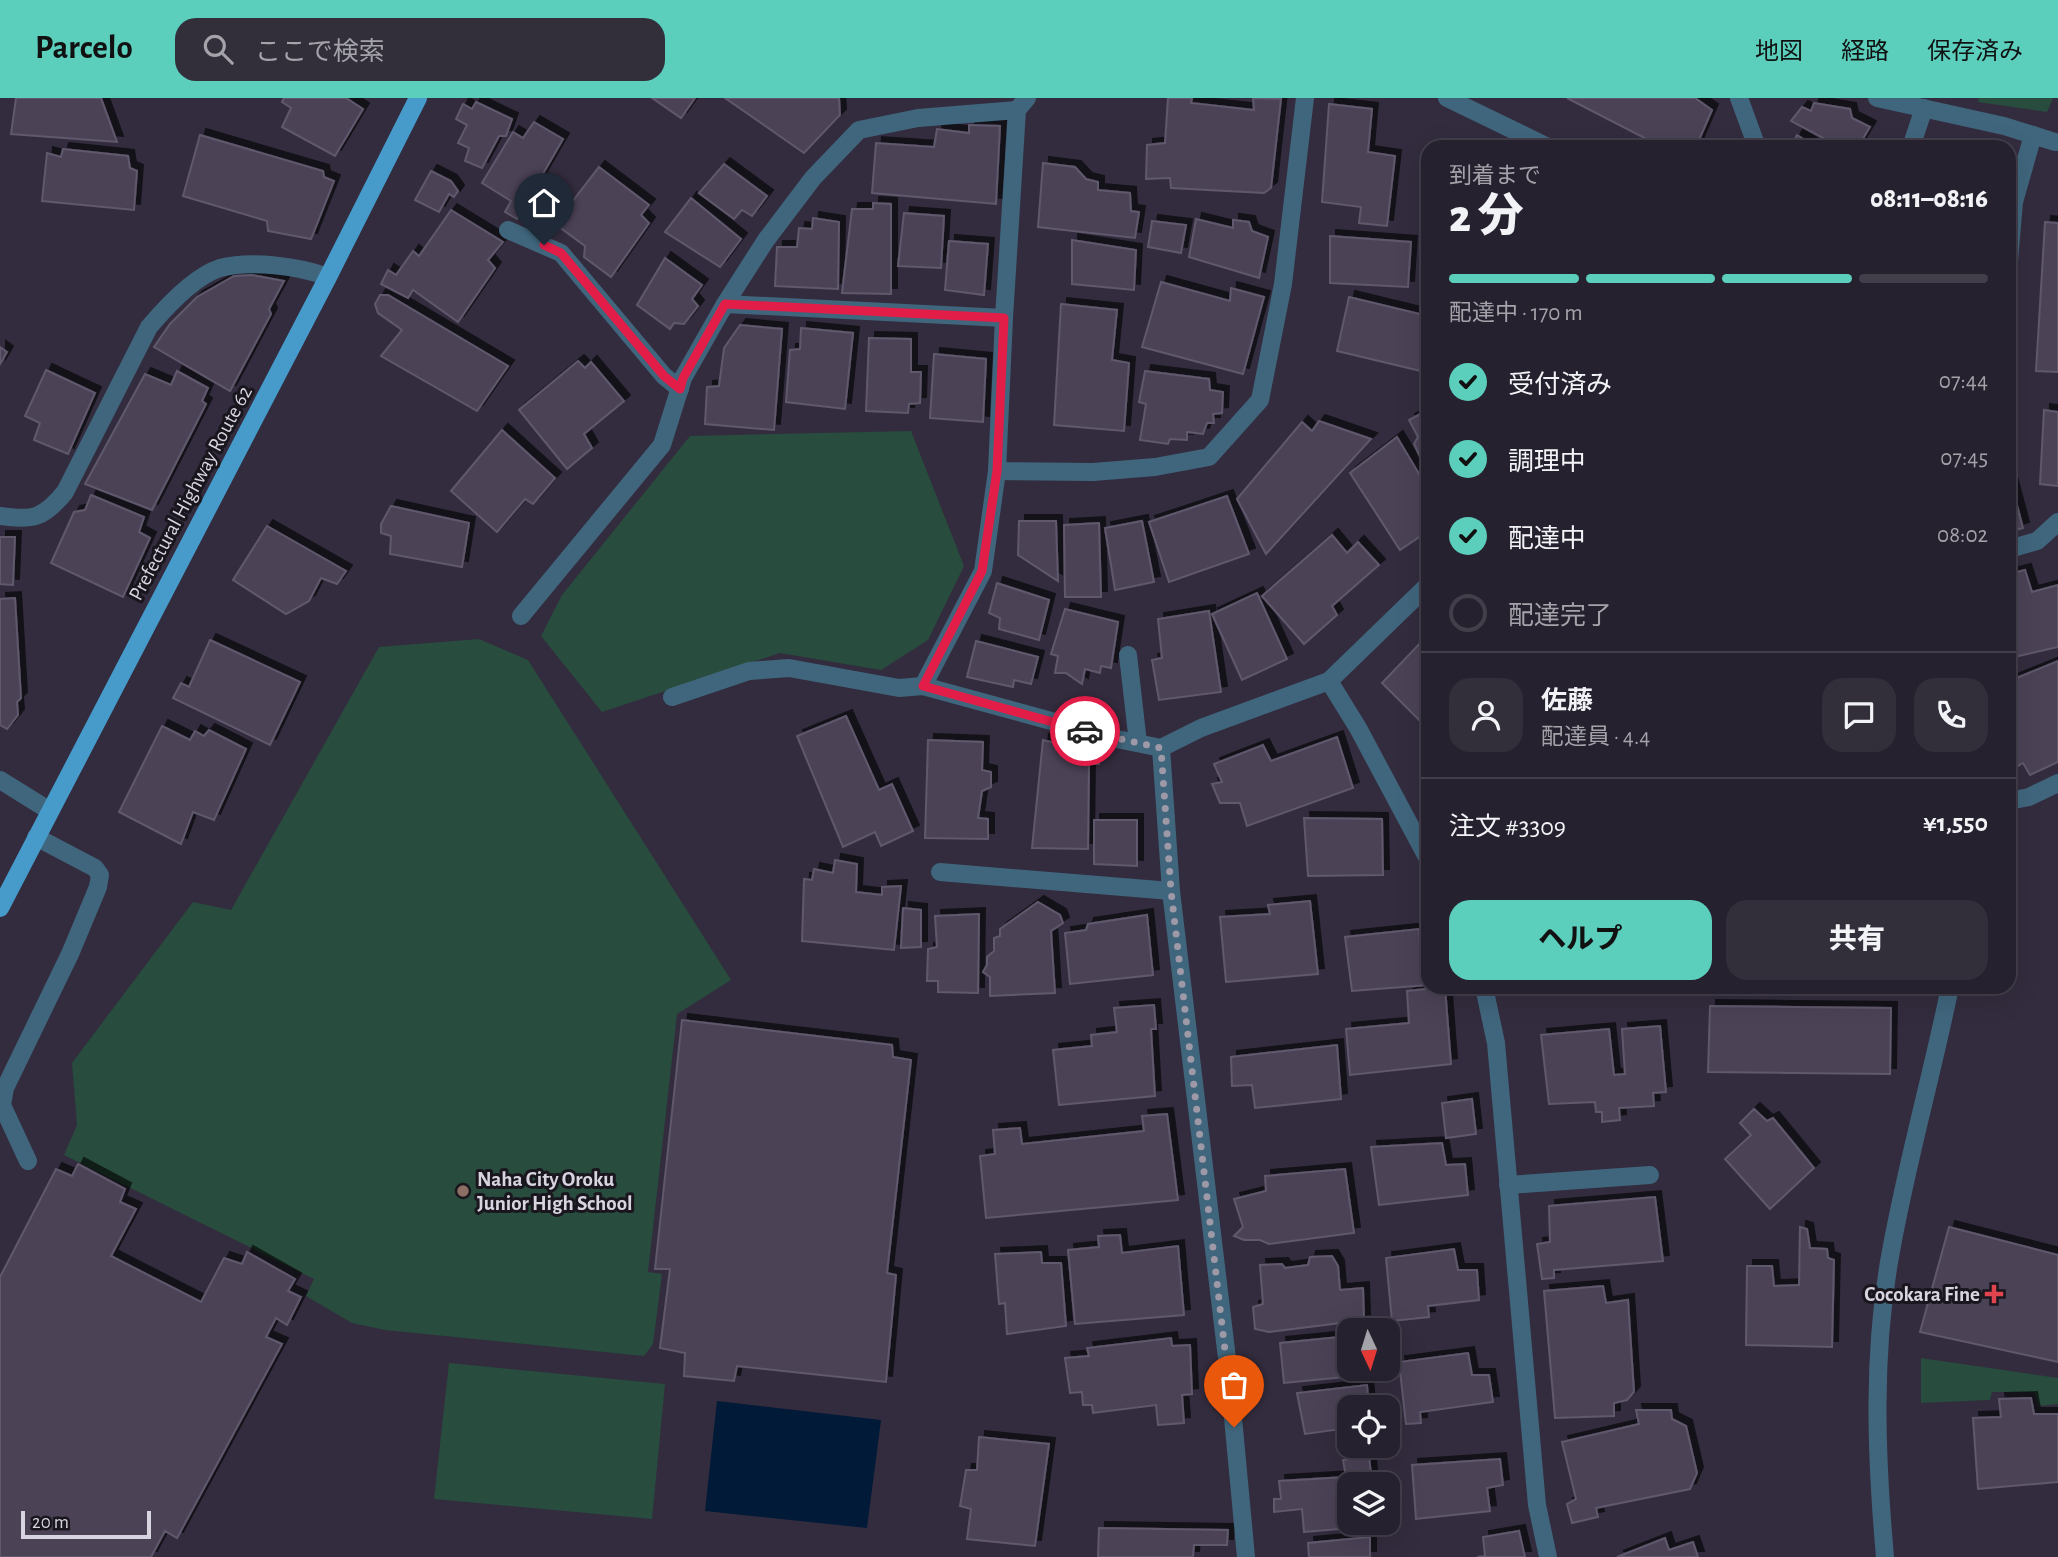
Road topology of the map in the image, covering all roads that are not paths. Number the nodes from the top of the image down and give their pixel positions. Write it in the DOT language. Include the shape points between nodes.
graph roads {
  1 [pos="418,98"];
  2 [pos="1305,98"];
  3 [pos="1447,98"];
  4 [pos="1739,98"];
  5 [pos="1877,98"];
  6 [pos="1904,101"];
  7 [pos="1022,104"];
  8 [pos="1924,108"];
  9 [pos="2033,135"];
  10 [pos="1534,140"];
  11 [pos="1754,140"];
  12 [pos="1913,140"];
  13 [pos="2057,143"];
  14 [pos="2016,195"];
  15 [pos="508,230"];
  16 [pos="328,278"];
  17 [pos="725,304"];
  18 [pos="1004,318"];
  19 [pos="680,389"];
  20 [pos="997,471"];
  21 [pos="0,516"];
  22 [pos="2058,522"];
  23 [pos="2016,547"];
  24 [pos="1421,592"];
  25 [pos="521,616"];
  26 [pos="1128,655"];
  27 [pos="1329,681"];
  28 [pos="923,686"];
  29 [pos="672,696"];
  30 [pos="1138,743"];
  31 [pos="1161,748"];
  32 [pos="0,780"];
  33 [pos="2058,783"];
  34 [pos="2016,800"];
  35 [pos="50,811"];
  36 [pos="36,836"];
  37 [pos="1421,846"];
  38 [pos="940,872"];
  39 [pos="1171,891"];
  40 [pos="0,908"];
  41 [pos="1486,994"];
  42 [pos="1949,994"];
  43 [pos="28,1161"];
  44 [pos="1650,1175"];
  45 [pos="1508,1185"];
  46 [pos="1246,1557"];
  47 [pos="1548,1557"];
  48 [pos="1885,1557"];
  1 -- 16 [label="main road, Prefectural Highway Route 62"];
  2 -- 20 [label="street" via="1283,284 1260,400 1209,457 1093,472"];
  3 -- 10 [label="street"];
  4 -- 11 [label="street"];
  5 -- 6 [label="street"];
  6 -- 8 [label="street"];
  7 -- 17 [label="street" via="859,130 813,178"];
  7 -- 18 [label="street"];
  8 -- 9 [label="street"];
  8 -- 12 [label="street"];
  9 -- 13 [label="street"];
  9 -- 14 [label="street"];
  15 -- 19 [label="street" via="561,253"];
  16 -- 21 [label="street" via="305,268 253,265 219,268 195,283 149,327 52,509 39,517"];
  16 -- 35 [label="main road, Prefectural Highway Route 62"];
  17 -- 18 [label="street"];
  17 -- 19 [label="street"];
  18 -- 20 [label="street"];
  19 -- 25 [label="street" via="662,445"];
  20 -- 28 [label="street" via="982,571"];
  22 -- 23 [label="street" via="2037,541"];
  24 -- 27 [label="street"];
  26 -- 30 [label="street"];
  27 -- 31 [label="street" via="1201,728"];
  27 -- 37 [label="street"];
  28 -- 29 [label="street" via="899,688 789,667 749,671"];
  28 -- 30 [label="street"];
  30 -- 31 [label="street"];
  31 -- 39 [label="street"];
  32 -- 35 [label="street"];
  33 -- 34 [label="street"];
  35 -- 36 [label="main road, Prefectural Highway Route 62"];
  36 -- 40 [label="main road, Prefectural Highway Route 62"];
  36 -- 43 [label="street" via="95,867 100,875 70,954 5,1088 2,1105"];
  38 -- 39 [label="street"];
  39 -- 46 [label="street"];
  41 -- 45 [label="street" via="1496,1043"];
  42 -- 48 [label="street" via="1890,1253 1878,1353 1877,1463"];
  44 -- 45 [label="street"];
  45 -- 47 [label="street" via="1537,1505"];
}
